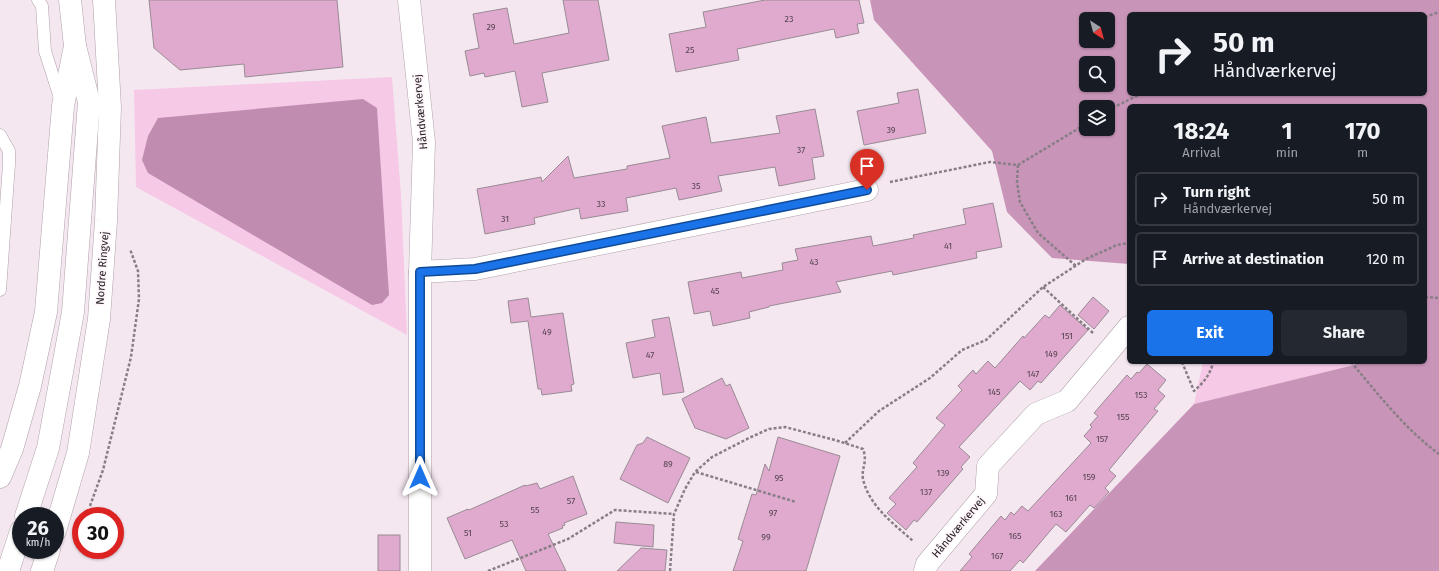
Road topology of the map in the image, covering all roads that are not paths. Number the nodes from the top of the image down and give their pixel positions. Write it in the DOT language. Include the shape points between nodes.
graph roads {
  1 [pos="38,0"];
  2 [pos="70,0"];
  3 [pos="104,0"];
  4 [pos="409,0"];
  5 [pos="75,46"];
  6 [pos="63,106"];
  7 [pos="0,134"];
  8 [pos="867,190"];
  9 [pos="420,272"];
  10 [pos="0,290"];
  11 [pos="1127,329"];
  12 [pos="0,477"];
  13 [pos="29,507"];
  14 [pos="62,507"];
  15 [pos="12,559"];
  16 [pos="46,559"];
  17 [pos="929,564"];
  18 [pos="8,571"];
  19 [pos="42,571"];
  20 [pos="420,571"];
  1 -- 6 [label="lane" via="42,6 45,51"];
  2 -- 5 [label="main road"];
  3 -- 14 [label="main road, Nordre Ringvej" via="110,107 99,319 78,452"];
  4 -- 9 [label="main road, Håndværkervej" via="424,142"];
  5 -- 6 [label="main road"];
  5 -- 13 [label="main road" via="89,102 73,312 48,448"];
  6 -- 12 [label="main road" via="46,312 30,386 12,449"];
  7 -- 10 [label="lane" via="9,151"];
  8 -- 9 [label="main road" via="475,269"];
  9 -- 20 [label="main road, Håndværkervej"];
  11 -- 17 [label="main road, Håndværkervej" via="1067,401 1036,414 988,466 986,494"];
  15 -- 18 [label="main road"];
  16 -- 19 [label="main road"];
}
